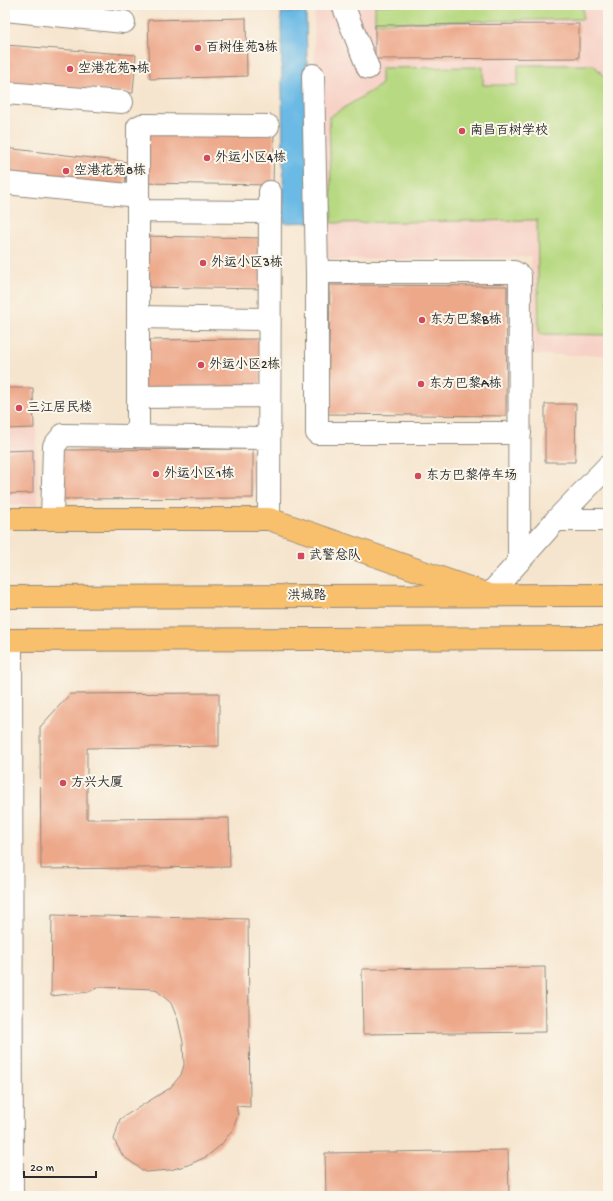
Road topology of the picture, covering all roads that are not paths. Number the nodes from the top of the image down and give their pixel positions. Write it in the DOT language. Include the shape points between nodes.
graph roads {
  1 [pos="343,5"];
  2 [pos="5,10"];
  3 [pos="124,22"];
  4 [pos="368,68"];
  5 [pos="313,75"];
  6 [pos="5,93"];
  7 [pos="122,102"];
  8 [pos="268,126"];
  9 [pos="5,183"];
  10 [pos="133,203"];
  11 [pos="316,272"];
  12 [pos="138,317"];
  13 [pos="269,319"];
  14 [pos="269,396"];
  15 [pos="138,397"];
  16 [pos="520,433"];
  17 [pos="138,435"];
  18 [pos="269,438"];
  19 [pos="608,466"];
  20 [pos="5,519"];
  21 [pos="52,519"];
  22 [pos="269,519"];
  23 [pos="556,520"];
  24 [pos="608,520"];
  25 [pos="519,561"];
  26 [pos="608,594"];
  27 [pos="489,595"];
  28 [pos="5,597"];
  29 [pos="608,638"];
  30 [pos="8,640"];
  31 [pos="8,803"];
  32 [pos="8,882"];
  33 [pos="8,976"];
  34 [pos="12,1196"];
  1 -- 4 [label="street"];
  2 -- 3 [label="street"];
  5 -- 11 [label="street"];
  6 -- 7 [label="street"];
  8 -- 10 [label="street" via="140,126"];
  9 -- 10 [label="street"];
  10 -- 12 [label="street"];
  10 -- 13 [label="street" via="270,202"];
  11 -- 16 [label="street" via="514,272 520,276"];
  11 -- 16 [label="street" via="316,433"];
  12 -- 13 [label="street"];
  12 -- 15 [label="street"];
  13 -- 14 [label="street"];
  14 -- 15 [label="street"];
  14 -- 18 [label="street"];
  15 -- 17 [label="street"];
  16 -- 25 [label="street"];
  17 -- 18 [label="street"];
  17 -- 21 [label="street" via="63,435 54,446"];
  18 -- 22 [label="street"];
  19 -- 23 [label="street"];
  20 -- 21 [label="main road"];
  21 -- 22 [label="main road"];
  22 -- 27 [label="main road"];
  23 -- 24 [label="street"];
  23 -- 25 [label="street"];
  25 -- 27 [label="street"];
  26 -- 27 [label="main road, 洪城路"];
  27 -- 28 [label="main road, 洪城路"];
  29 -- 30 [label="main road"];
  30 -- 31 [label="street"];
  31 -- 32 [label="street"];
  32 -- 33 [label="street"];
  33 -- 34 [label="street"];
}
